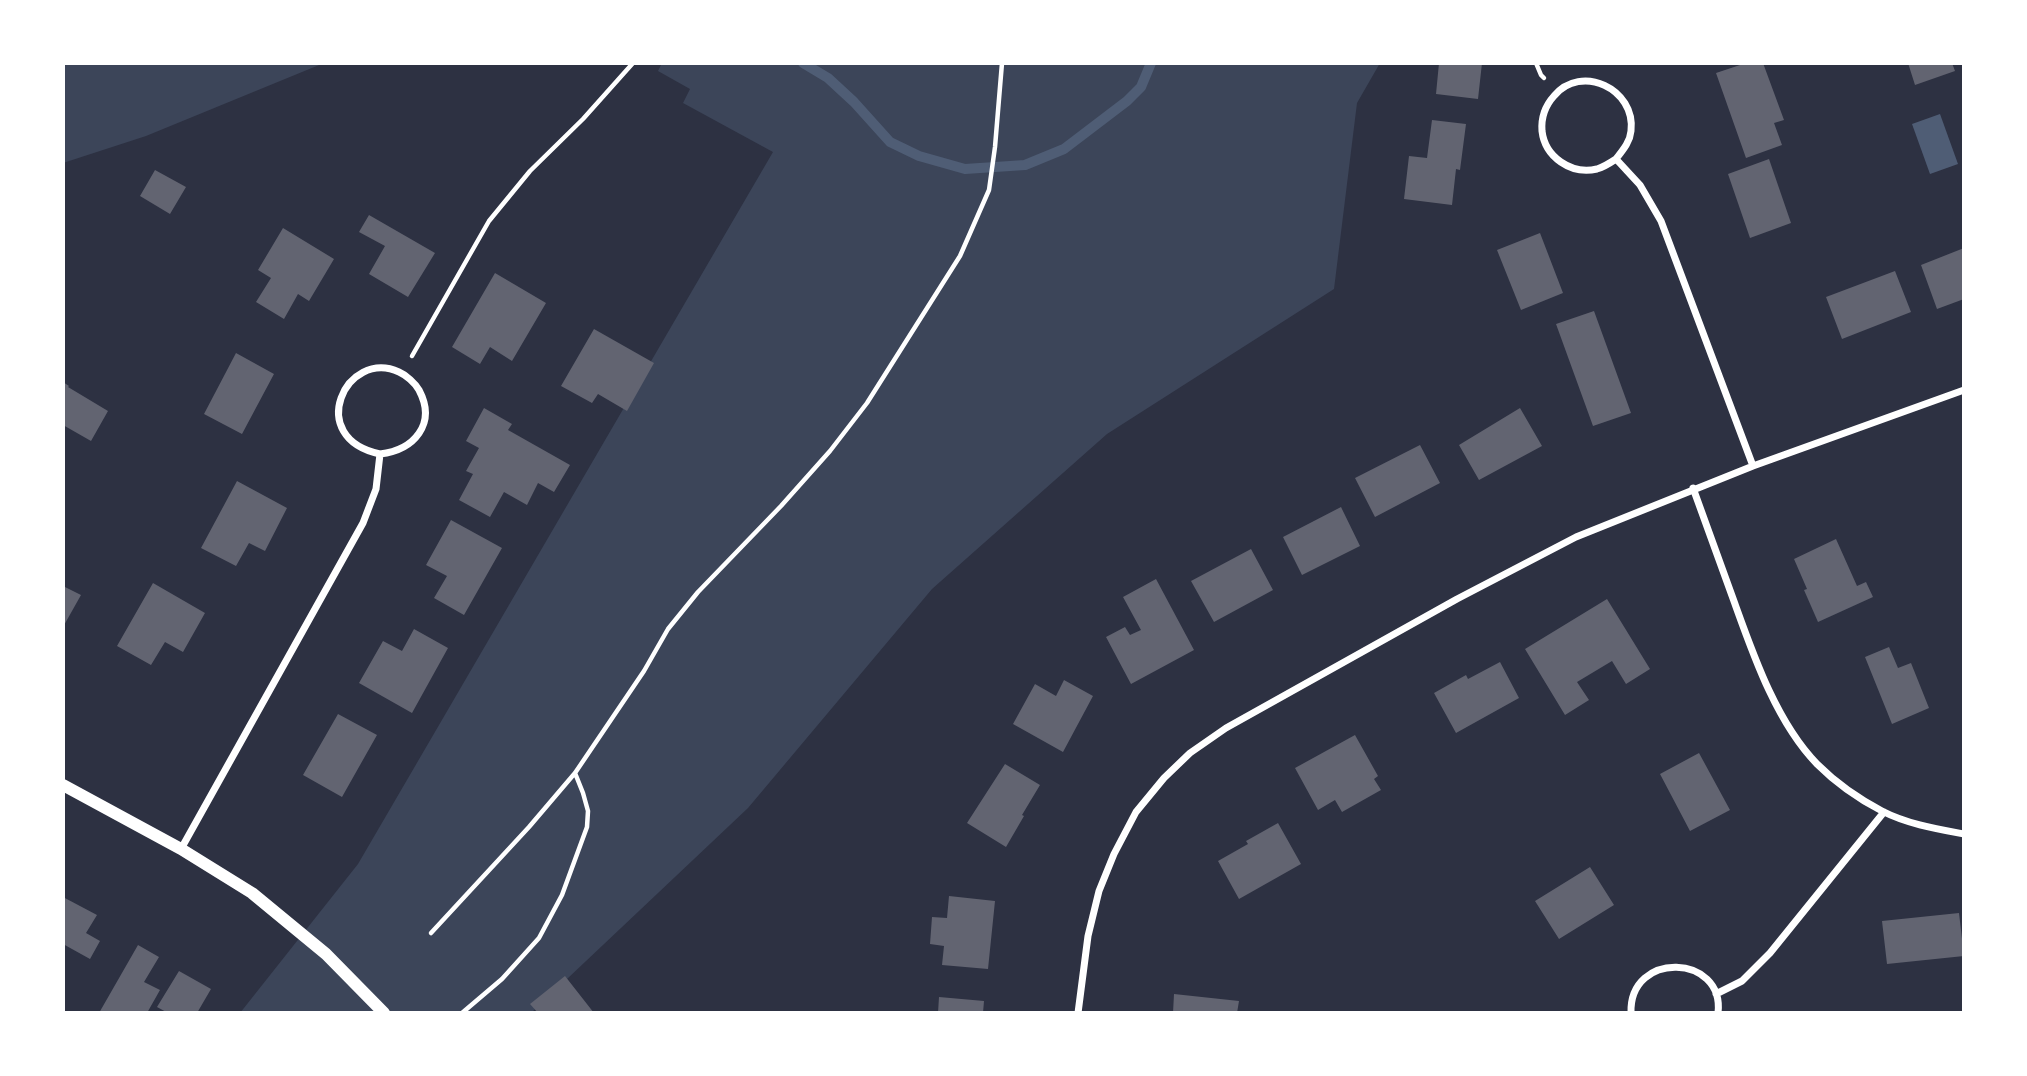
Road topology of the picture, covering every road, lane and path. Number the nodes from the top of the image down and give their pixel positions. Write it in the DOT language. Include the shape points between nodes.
graph roads {
  1 [pos="633,63"];
  2 [pos="1002,63"];
  3 [pos="1616,159"];
  4 [pos="403,373"];
  5 [pos="1964,390"];
  6 [pos="380,454"];
  7 [pos="1753,466"];
  8 [pos="1693,488"];
  9 [pos="575,773"];
  10 [pos="63,785"];
  11 [pos="1884,812"];
  12 [pos="1964,834"];
  13 [pos="181,849"];
  14 [pos="431,933"];
  15 [pos="1716,994"];
  16 [pos="384,1013"];
  17 [pos="462,1013"];
  18 [pos="1078,1013"];
  19 [pos="1630,1013"];
  20 [pos="1718,1013"];
  1 -- 4 [label="path" via="489,220"];
  2 -- 9 [label="path" via="989,190 960,256 867,403 806,479 668,629"];
  3 -- 3 [label="street" via="1600,169 1586,170 1556,159 1542,128 1543,114 1558,91 1587,80 1609,87 1621,97 1631,132"];
  3 -- 7 [label="street" via="1640,185 1661,221"];
  4 -- 6 [label="street" via="418,387 424,402 422,427 407,446"];
  4 -- 6 [label="street" via="377,368 365,371 350,382 339,406 339,421 350,441 364,451"];
  5 -- 7 [label="street"];
  6 -- 13 [label="street" via="376,489 363,523"];
  7 -- 8 [label="street"];
  8 -- 11 [label="street" via="1770,693 1816,763"];
  8 -- 18 [label="street" via="1576,537 1469,593 1226,727 1190,752 1136,812 1098,891 1087,936"];
  9 -- 14 [label="path"];
  9 -- 17 [label="path" via="588,811 587,827 562,895 539,938 502,979"];
  10 -- 13 [label="street"];
  11 -- 12 [label="street"];
  11 -- 15 [label="street" via="1770,953 1742,981"];
  13 -- 16 [label="street" via="252,893 326,954"];
  15 -- 19 [label="street" via="1698,973 1670,966 1641,981"];
  15 -- 20 [label="street"];
}
